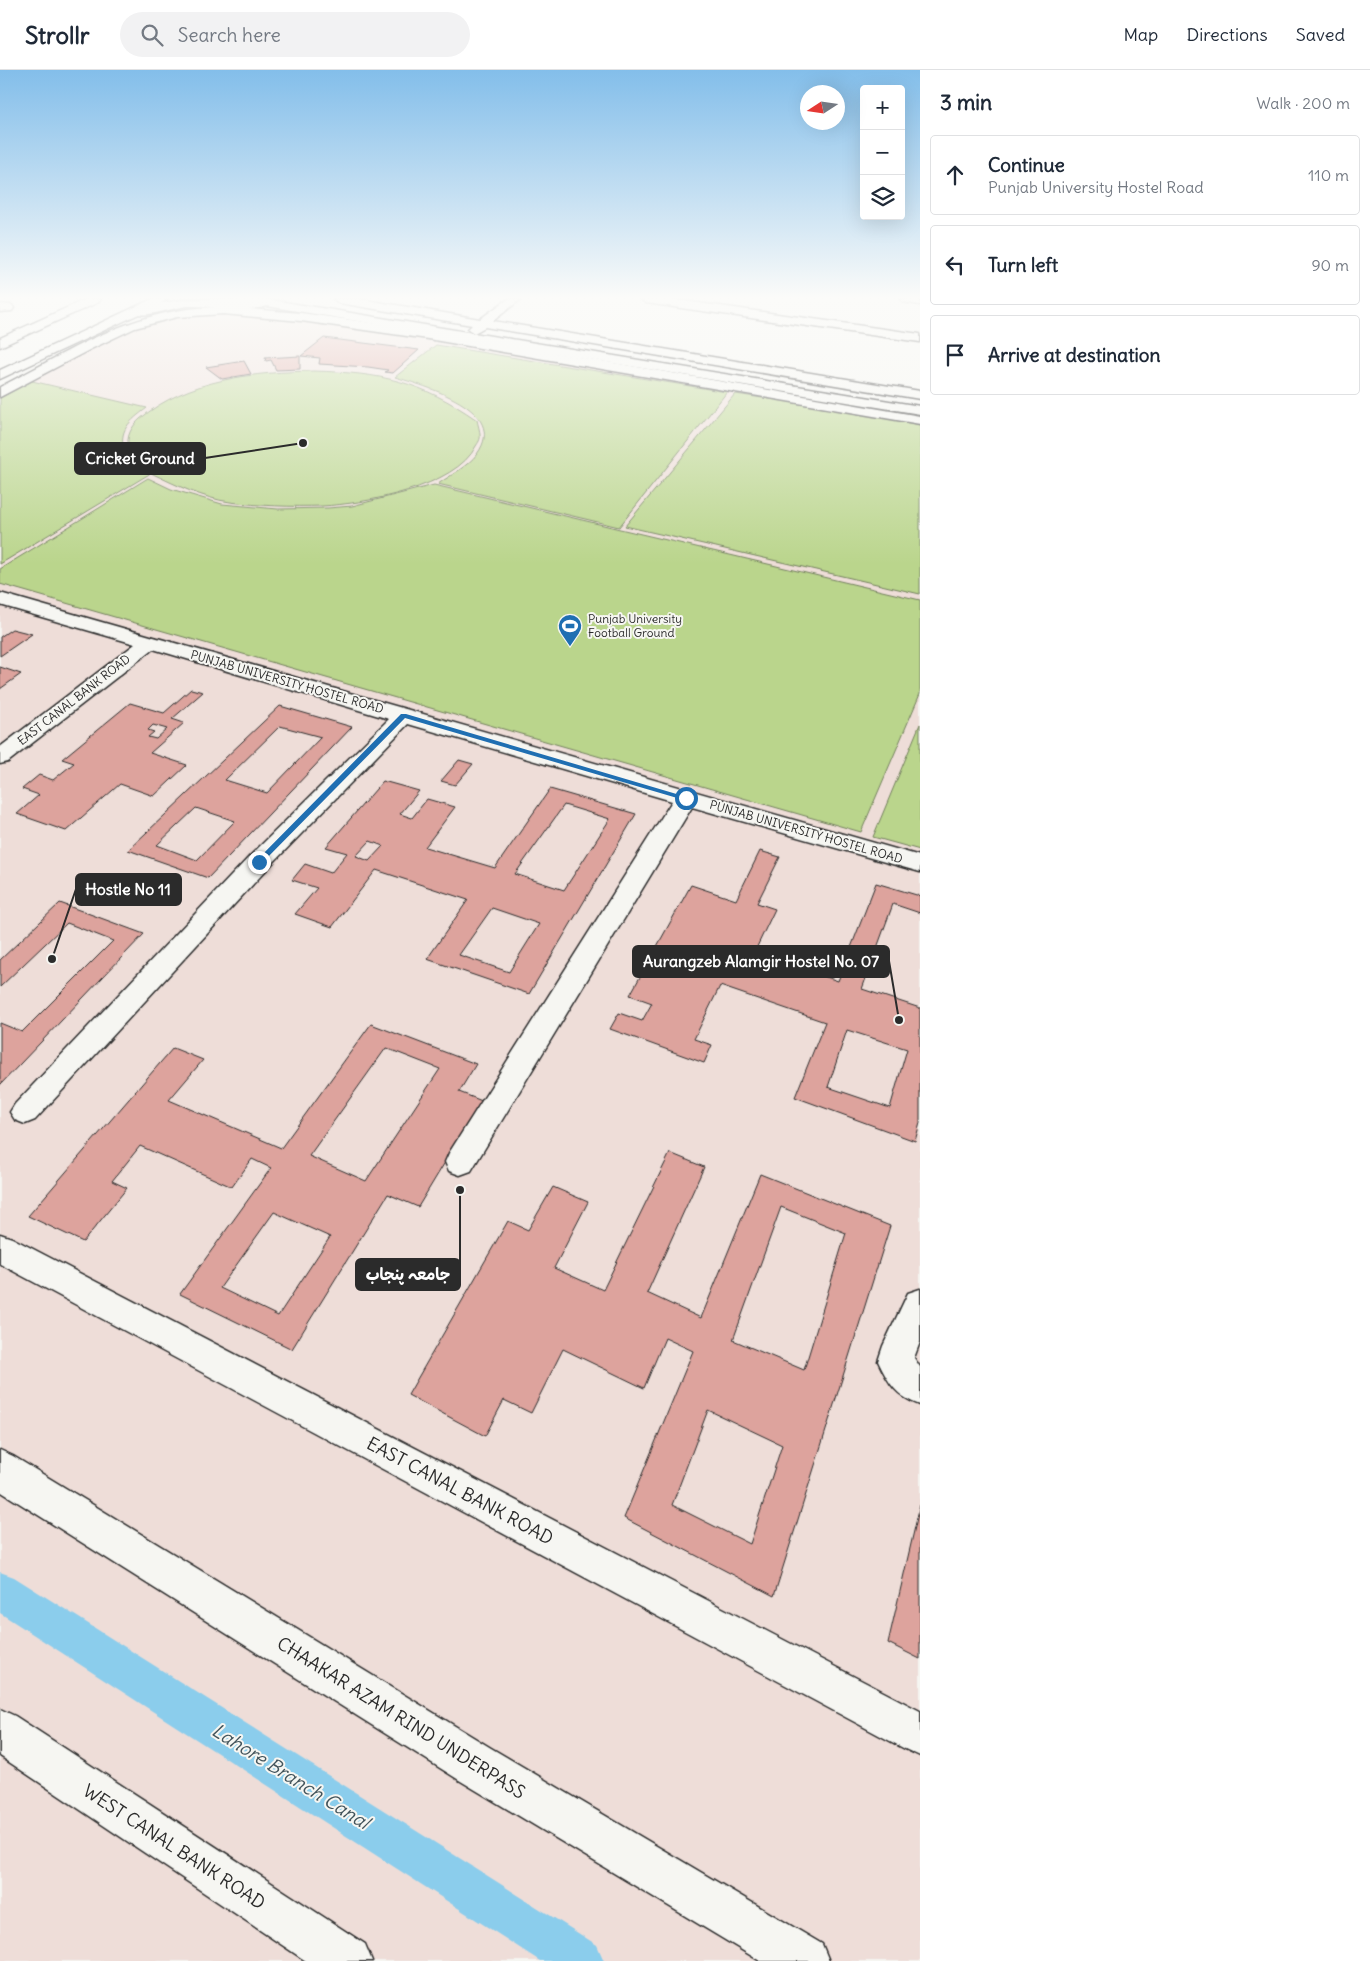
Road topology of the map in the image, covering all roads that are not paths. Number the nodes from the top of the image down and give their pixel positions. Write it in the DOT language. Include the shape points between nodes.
graph roads {
  1 [pos="730,387"];
  2 [pos="788,387"];
  3 [pos="853,387"];
  4 [pos="912,397"];
  5 [pos="920,405"];
  6 [pos="920,410"];
  7 [pos="920,420"];
  8 [pos="0,599"];
  9 [pos="149,643"];
  10 [pos="404,716"];
  11 [pos="0,757"];
  12 [pos="686,798"];
  13 [pos="920,864"];
  14 [pos="25,1112"];
  15 [pos="460,1162"];
  16 [pos="0,1248"];
  17 [pos="919,1315"];
  18 [pos="920,1388"];
  19 [pos="0,1469"];
  20 [pos="0,1731"];
  21 [pos="920,1734"];
  22 [pos="348,1961"];
  23 [pos="805,1961"];
  1 -- 7 [label="main road"];
  2 -- 6 [label="main road"];
  3 -- 4 [label="main road"];
  4 -- 5 [label="main road"];
  8 -- 9 [label="main road, PUNJAB UNIVERSITY HOSTEL ROAD"];
  9 -- 10 [label="main road, PUNJAB UNIVERSITY HOSTEL ROAD"];
  9 -- 11 [label="main road, EAST CANAL BANK ROAD"];
  10 -- 12 [label="main road, PUNJAB UNIVERSITY HOSTEL ROAD"];
  10 -- 14 [label="main road" via="259,862"];
  12 -- 13 [label="main road, PUNJAB UNIVERSITY HOSTEL ROAD"];
  12 -- 15 [label="main road"];
  16 -- 21 [label="main road, EAST CANAL BANK ROAD"];
  17 -- 18 [label="main road" via="900,1344 896,1361 908,1380"];
  19 -- 23 [label="main road, CHAAKAR AZAM RIND UNDERPASS" via="475,1764"];
  20 -- 22 [label="main road, WEST CANAL BANK ROAD"];
}
